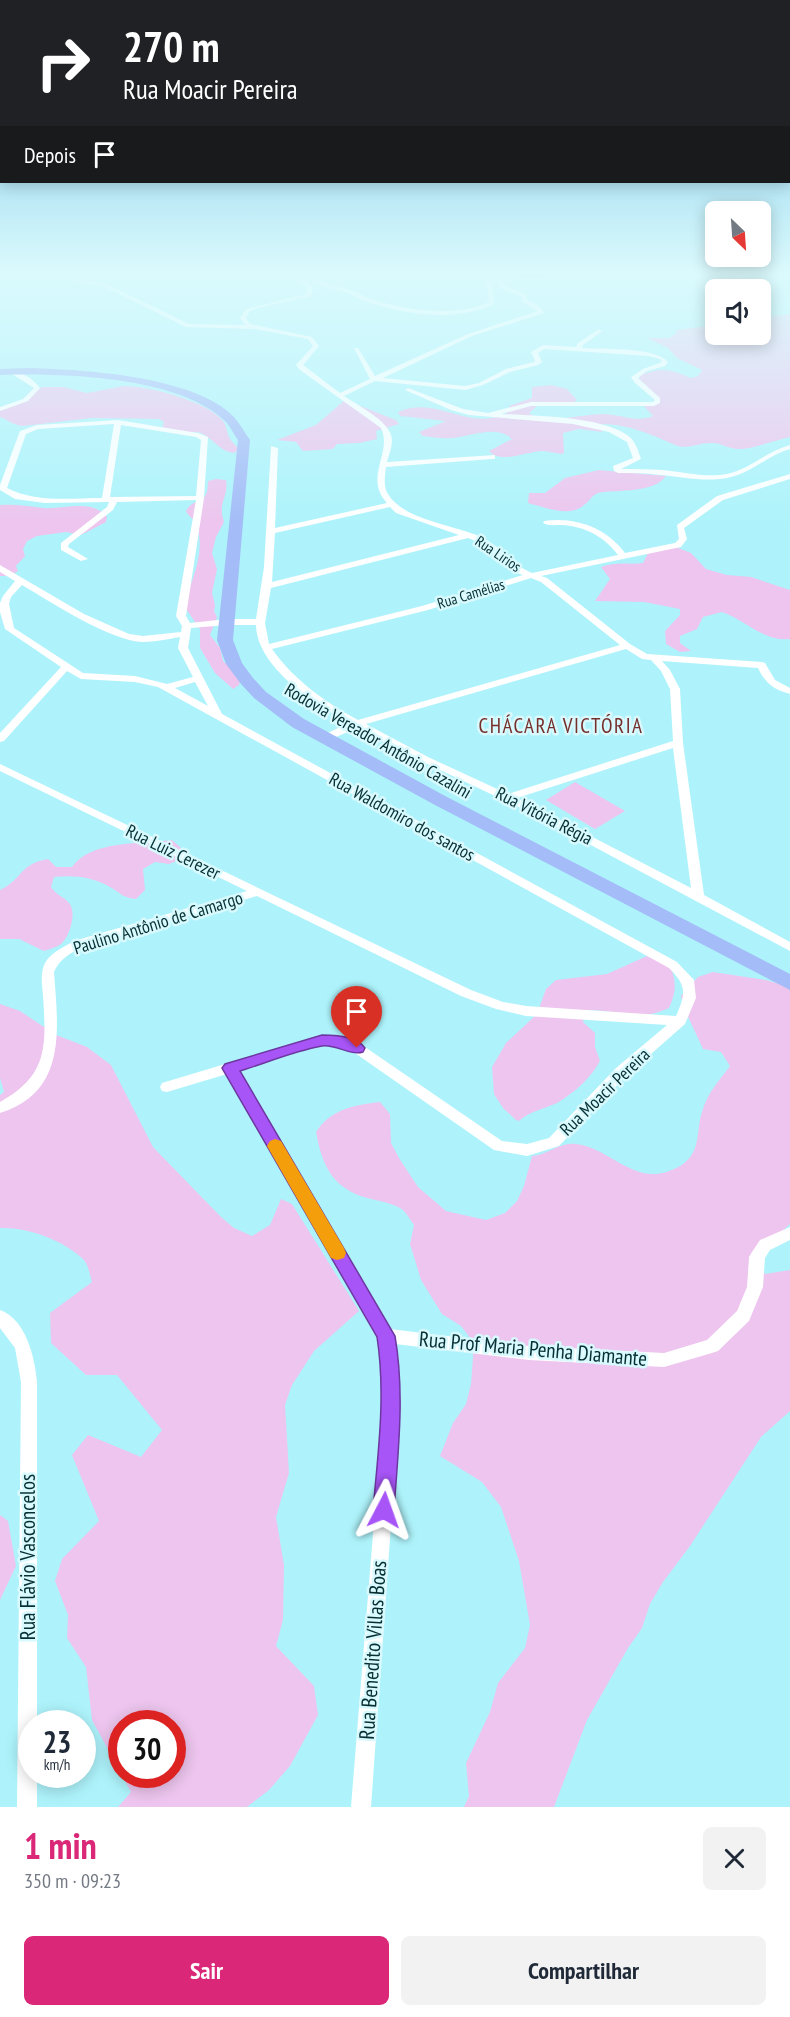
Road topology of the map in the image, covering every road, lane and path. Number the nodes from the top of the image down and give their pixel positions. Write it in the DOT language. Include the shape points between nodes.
graph roads {
  1 [pos="308,355"];
  2 [pos="360,355"];
  3 [pos="425,355"];
  4 [pos="536,355"];
  5 [pos="653,355"];
  6 [pos="5,372"];
  7 [pos="373,379"];
  8 [pos="360,385"];
  9 [pos="340,395"];
  10 [pos="0,409"];
  11 [pos="488,415"];
  12 [pos="118,422"];
  13 [pos="790,447"];
  14 [pos="274,448"];
  15 [pos="492,456"];
  16 [pos="382,465"];
  17 [pos="790,476"];
  18 [pos="2,487"];
  19 [pos="200,498"];
  20 [pos="109,501"];
  21 [pos="391,504"];
  22 [pos="547,523"];
  23 [pos="270,532"];
  24 [pos="471,535"];
  25 [pos="622,555"];
  26 [pos="84,560"];
  27 [pos="0,568"];
  28 [pos="533,575"];
  29 [pos="19,581"];
  30 [pos="267,586"];
  31 [pos="42,594"];
  32 [pos="6,597"];
  33 [pos="227,621"];
  34 [pos="259,622"];
  35 [pos="186,630"];
  36 [pos="627,646"];
  37 [pos="265,648"];
  38 [pos="656,660"];
  39 [pos="66,667"];
  40 [pos="199,678"];
  41 [pos="166,688"];
  42 [pos="790,691"];
  43 [pos="218,717"];
  44 [pos="356,724"];
  45 [pos="325,738"];
  46 [pos="0,739"];
  47 [pos="678,743"];
  48 [pos="0,767"];
  49 [pos="508,797"];
  50 [pos="258,892"];
  51 [pos="698,895"];
  52 [pos="790,946"];
  53 [pos="790,983"];
  54 [pos="680,1021"];
  55 [pos="230,1068"];
  56 [pos="167,1087"];
  57 [pos="0,1108"];
  58 [pos="790,1233"];
  59 [pos="0,1317"];
  60 [pos="386,1336"];
  61 [pos="27,1807"];
  62 [pos="362,1807"];
  1 -- 9 [label="street" via="299,365"];
  2 -- 7 [label="street"];
  3 -- 7 [label="street"];
  4 -- 7 [label="street" via="539,362 536,364 508,370 465,388"];
  5 -- 11 [label="street" via="662,358 663,365 634,377 658,402 531,404"];
  6 -- 10 [label="street" via="37,388 25,401"];
  6 -- 33 [label="main road, Rodovia Vereador Antônio Cazalini" via="58,372 137,381 198,398 232,418 240,429 244,451"];
  7 -- 8 [label="street"];
  8 -- 9 [label="street"];
  8 -- 11 [label="street" via="412,391 458,410"];
  9 -- 16 [label="street" via="384,427 388,435"];
  11 -- 13 [label="street" via="617,432 630,442 636,459 616,468 618,471 727,476 747,470 774,450"];
  12 -- 18 [label="street" via="28,429"];
  12 -- 19 [label="street" via="205,439"];
  12 -- 20 [label="street"];
  14 -- 23 [label="street, Rua Vitória Régia"];
  15 -- 16 [label="street"];
  16 -- 21 [label="street" via="381,486"];
  17 -- 25 [label="street, Rua Camélias" via="720,498 680,527 683,539 678,544"];
  18 -- 20 [label="street" via="27,500"];
  19 -- 20 [label="street"];
  19 -- 35 [label="street" via="182,616"];
  20 -- 26 [label="street" via="110,508 65,543 67,551"];
  21 -- 23 [label="street"];
  21 -- 24 [label="street, Rua Lirios" via="414,518"];
  22 -- 25 [label="street" via="582,525 619,548"];
  23 -- 30 [label="street, Rua Vitória Régia"];
  24 -- 28 [label="street, Rua Lirios" via="520,571"];
  24 -- 30 [label="street"];
  25 -- 28 [label="street, Rua Camélias"];
  27 -- 29 [label="street"];
  28 -- 36 [label="street, Rua Lirios"];
  28 -- 37 [label="street, Rua Camélias" via="425,608"];
  29 -- 31 [label="street"];
  29 -- 32 [label="street" via="18,587"];
  30 -- 34 [label="street, Rua Vitória Régia"];
  31 -- 32 [label="street" via="29,592"];
  31 -- 35 [label="street" via="127,636 143,639"];
  32 -- 39 [label="street, Rua Waldomiro dos santos" via="4,607 10,628"];
  33 -- 34 [label="street"];
  33 -- 35 [label="street"];
  33 -- 45 [label="main road, Rodovia Vereador Antônio Cazalini" via="225,640 229,653 247,681 278,709"];
  34 -- 37 [label="street, Rua Vitória Régia"];
  35 -- 40 [label="street" via="183,648"];
  36 -- 38 [label="street, Rua Lirios"];
  36 -- 44 [label="street"];
  37 -- 44 [label="street, Rua Vitória Régia" via="286,675"];
  38 -- 42 [label="street, Rua Lirios" via="762,665 769,681"];
  38 -- 47 [label="street" via="675,689"];
  39 -- 41 [label="street, Rua Waldomiro dos santos" via="81,676 135,679"];
  39 -- 46 [label="street"];
  40 -- 41 [label="street"];
  40 -- 43 [label="street"];
  41 -- 43 [label="street, Rua Waldomiro dos santos"];
  43 -- 54 [label="street, Rua Waldomiro dos santos" via="673,965 688,980 690,998"];
  44 -- 45 [label="street"];
  44 -- 49 [label="street, Rua Vitória Régia"];
  45 -- 53 [label="main road, Rodovia Vereador Antônio Cazalini"];
  47 -- 49 [label="street"];
  47 -- 51 [label="street"];
  48 -- 50 [label="street, Rua Luiz Cerezer"];
  49 -- 51 [label="street, Rua Vitória Régia"];
  50 -- 54 [label="street, Rua Luiz Cerezer" via="466,993 501,1006"];
  50 -- 57 [label="street, Paulino Antônio de Camargo" via="107,934 62,953 48,972 51,1048 46,1069 20,1100"];
  51 -- 52 [label="street, Rua Vitória Régia"];
  54 -- 55 [label="street, Rua Moacir Pereira" via="621,1072 554,1142 527,1150 499,1146 357,1048 340,1041 322,1040"];
  55 -- 56 [label="street, Rua Moacir Pereira"];
  55 -- 60 [label="street, Rua Benedito Villas Boas"];
  58 -- 60 [label="street, Rua Prof Maria Penha Diamante" via="765,1245 757,1257 755,1287 743,1316 712,1346 664,1360 529,1353"];
  59 -- 61 [label="street, Rua Flávio Vasconcelos" via="27,1354 29,1382"];
  60 -- 62 [label="street, Rua Benedito Villas Boas" via="392,1397"];
}
